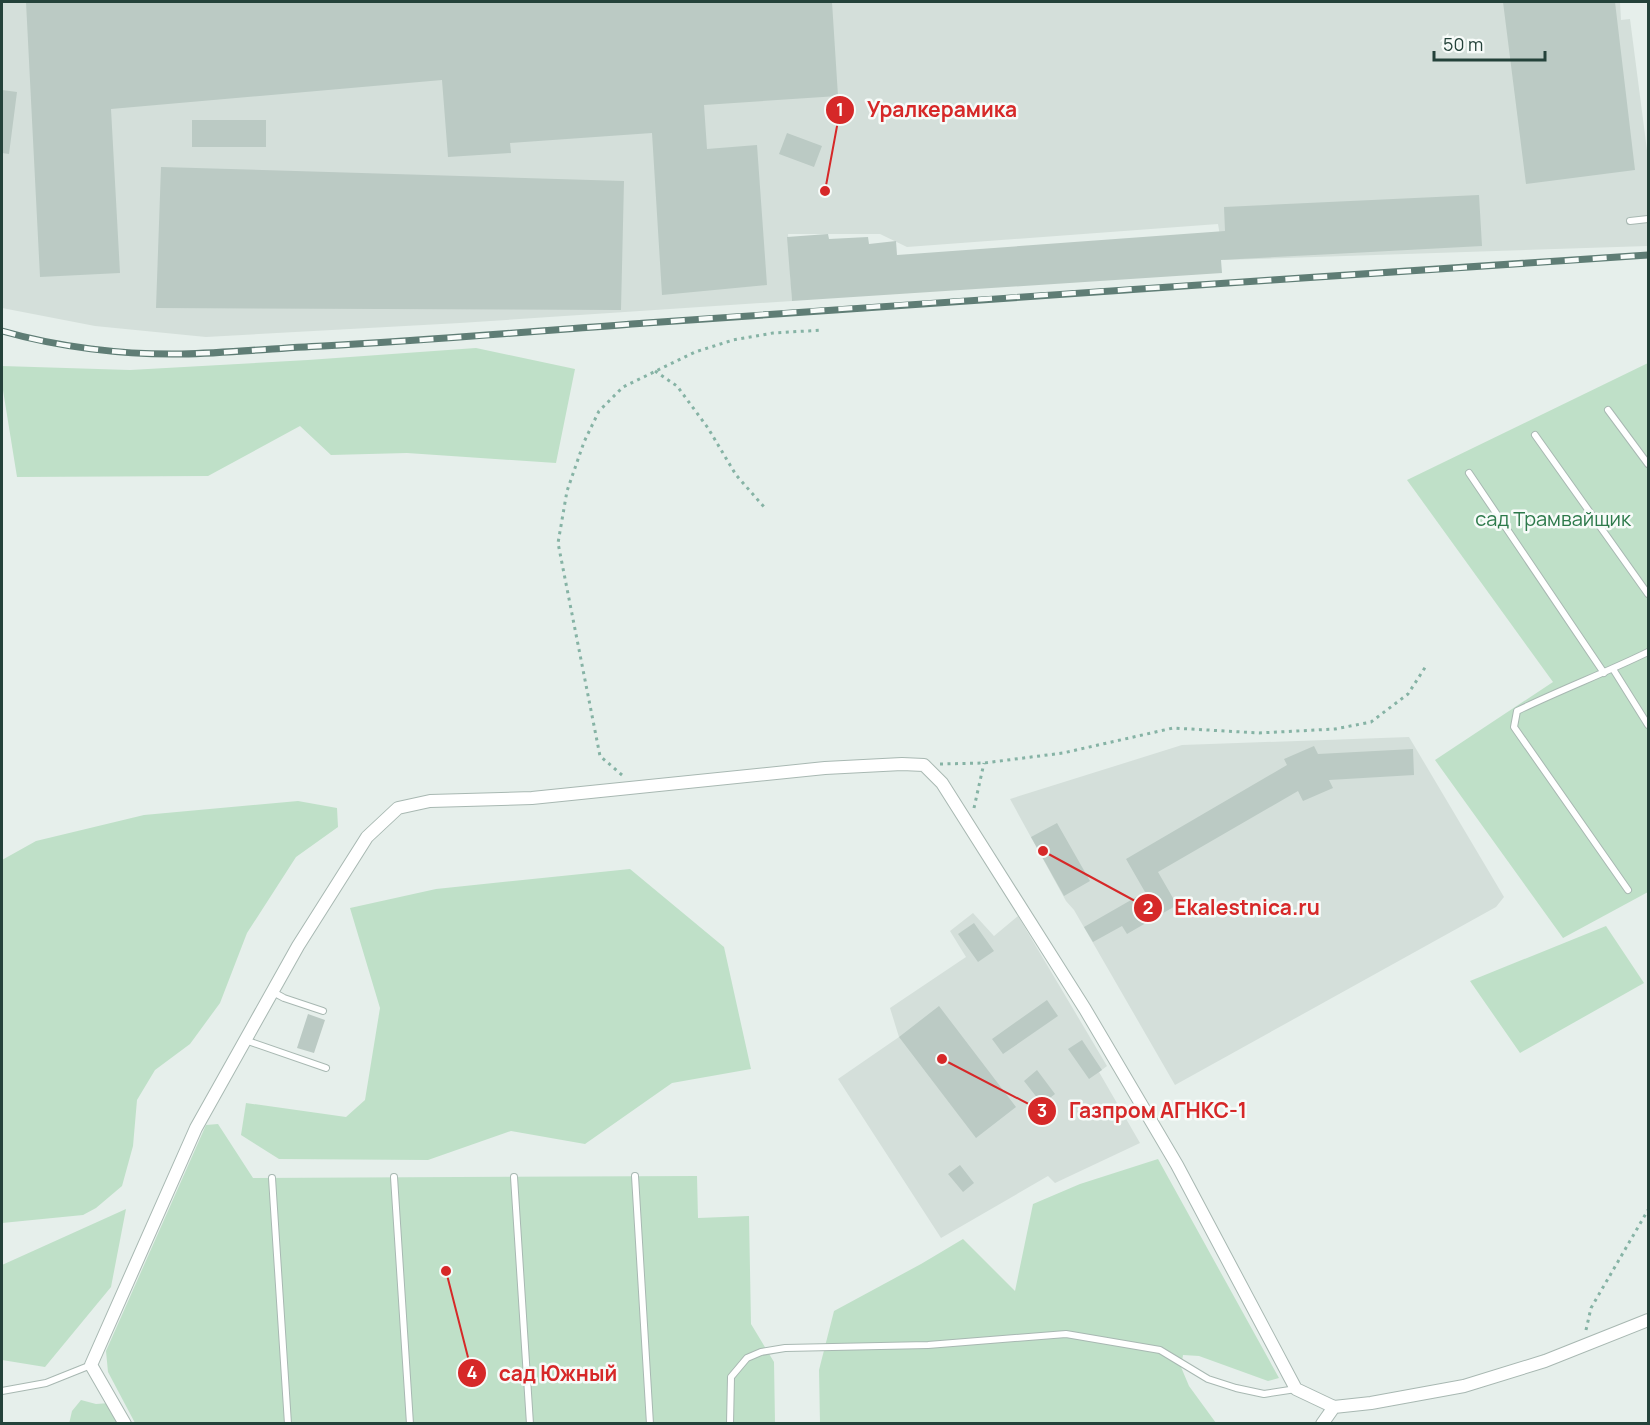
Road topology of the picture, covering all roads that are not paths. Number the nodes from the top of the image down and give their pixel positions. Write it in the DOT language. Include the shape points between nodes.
graph roads {
  1 [pos="1648,219"];
  2 [pos="1630,221"];
  3 [pos="1608,410"];
  4 [pos="1535,435"];
  5 [pos="1648,464"];
  6 [pos="1469,473"];
  7 [pos="1648,594"];
  8 [pos="1648,652"];
  9 [pos="1612,669"];
  10 [pos="1604,673"];
  11 [pos="1648,725"];
  12 [pos="1628,890"];
  13 [pos="273,992"];
  14 [pos="322,1011"];
  15 [pos="245,1041"];
  16 [pos="326,1068"];
  17 [pos="635,1176"];
  18 [pos="394,1177"];
  19 [pos="514,1177"];
  20 [pos="272,1178"];
  21 [pos="1648,1320"];
  22 [pos="90,1365"];
  23 [pos="1296,1389"];
  24 [pos="2,1391"];
  25 [pos="1334,1407"];
  26 [pos="125,1424"];
  27 [pos="288,1424"];
  28 [pos="410,1424"];
  29 [pos="530,1424"];
  30 [pos="650,1424"];
  31 [pos="730,1424"];
  32 [pos="1322,1424"];
  1 -- 2 [label="lane"];
  3 -- 5 [label="lane"];
  4 -- 7 [label="lane"];
  6 -- 10 [label="lane"];
  8 -- 9 [label="lane"];
  9 -- 10 [label="lane"];
  9 -- 11 [label="lane"];
  10 -- 12 [label="lane" via="1517,711 1514,727"];
  13 -- 14 [label="lane"];
  13 -- 15 [label="street"];
  13 -- 23 [label="street" via="367,837 398,808 430,801 532,798 825,768 924,765 942,783 1085,1009 1177,1165"];
  15 -- 16 [label="lane"];
  15 -- 22 [label="street" via="196,1128"];
  17 -- 30 [label="lane"];
  18 -- 28 [label="lane"];
  19 -- 29 [label="lane"];
  20 -- 27 [label="lane"];
  21 -- 25 [label="street" via="1545,1361 1464,1386"];
  22 -- 24 [label="lane" via="46,1383"];
  22 -- 26 [label="street"];
  23 -- 25 [label="street"];
  23 -- 31 [label="lane" via="1264,1394 1236,1388 1208,1379 1160,1350 1066,1334 928,1345 785,1348 747,1358 731,1377"];
  25 -- 32 [label="street"];
}
